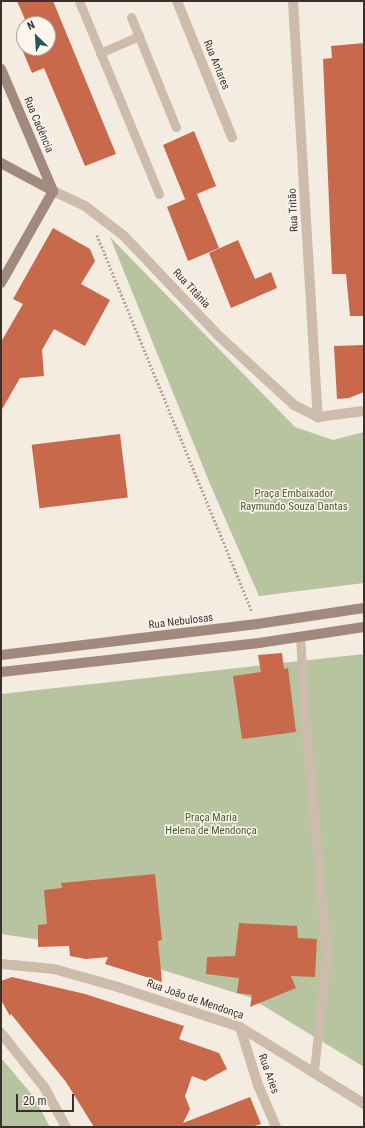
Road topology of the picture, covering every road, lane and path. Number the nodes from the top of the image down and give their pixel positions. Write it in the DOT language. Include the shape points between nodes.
graph roads {
  1 [pos="79,1"];
  2 [pos="178,1"];
  3 [pos="293,1"];
  4 [pos="131,17"];
  5 [pos="139,36"];
  6 [pos="100,53"];
  7 [pos="1,69"];
  8 [pos="176,127"];
  9 [pos="232,137"];
  10 [pos="1,163"];
  11 [pos="52,191"];
  12 [pos="159,194"];
  13 [pos="85,206"];
  14 [pos="1,283"];
  15 [pos="364,411"];
  16 [pos="318,417"];
  17 [pos="364,608"];
  18 [pos="257,624"];
  19 [pos="364,628"];
  20 [pos="300,637"];
  21 [pos="1,655"];
  22 [pos="1,672"];
  23 [pos="1,964"];
  24 [pos="240,1027"];
  25 [pos="1,1033"];
  26 [pos="314,1072"];
  27 [pos="364,1104"];
  28 [pos="66,1127"];
  29 [pos="276,1127"];
  1 -- 6 [label="lane"];
  2 -- 9 [label="street, Rua Antares"];
  3 -- 16 [label="street, Rua Tritão"];
  4 -- 5 [label="lane"];
  5 -- 6 [label="lane"];
  5 -- 8 [label="lane"];
  6 -- 12 [label="lane"];
  7 -- 11 [label="street, Rua Cadência"];
  10 -- 11 [label="street, Rua Titânia"];
  11 -- 13 [label="street, Rua Titânia"];
  11 -- 14 [label="street"];
  13 -- 16 [label="street, Rua Titânia" via="124,236 218,336 288,399"];
  13 -- 18 [label="path"];
  15 -- 16 [label="street"];
  17 -- 18 [label="street, Rua Nebulosas"];
  18 -- 21 [label="street, Rua Nebulosas"];
  19 -- 20 [label="street"];
  20 -- 22 [label="street"];
  20 -- 26 [label="lane" via="326,956"];
  23 -- 24 [label="street, Rua João de Mendonça" via="61,971"];
  24 -- 26 [label="street, Rua João de Mendonça"];
  24 -- 29 [label="street, Rua Aries" via="258,1085"];
  25 -- 28 [label="street" via="44,1087"];
  26 -- 27 [label="street, Rua João de Mendonça"];
}
